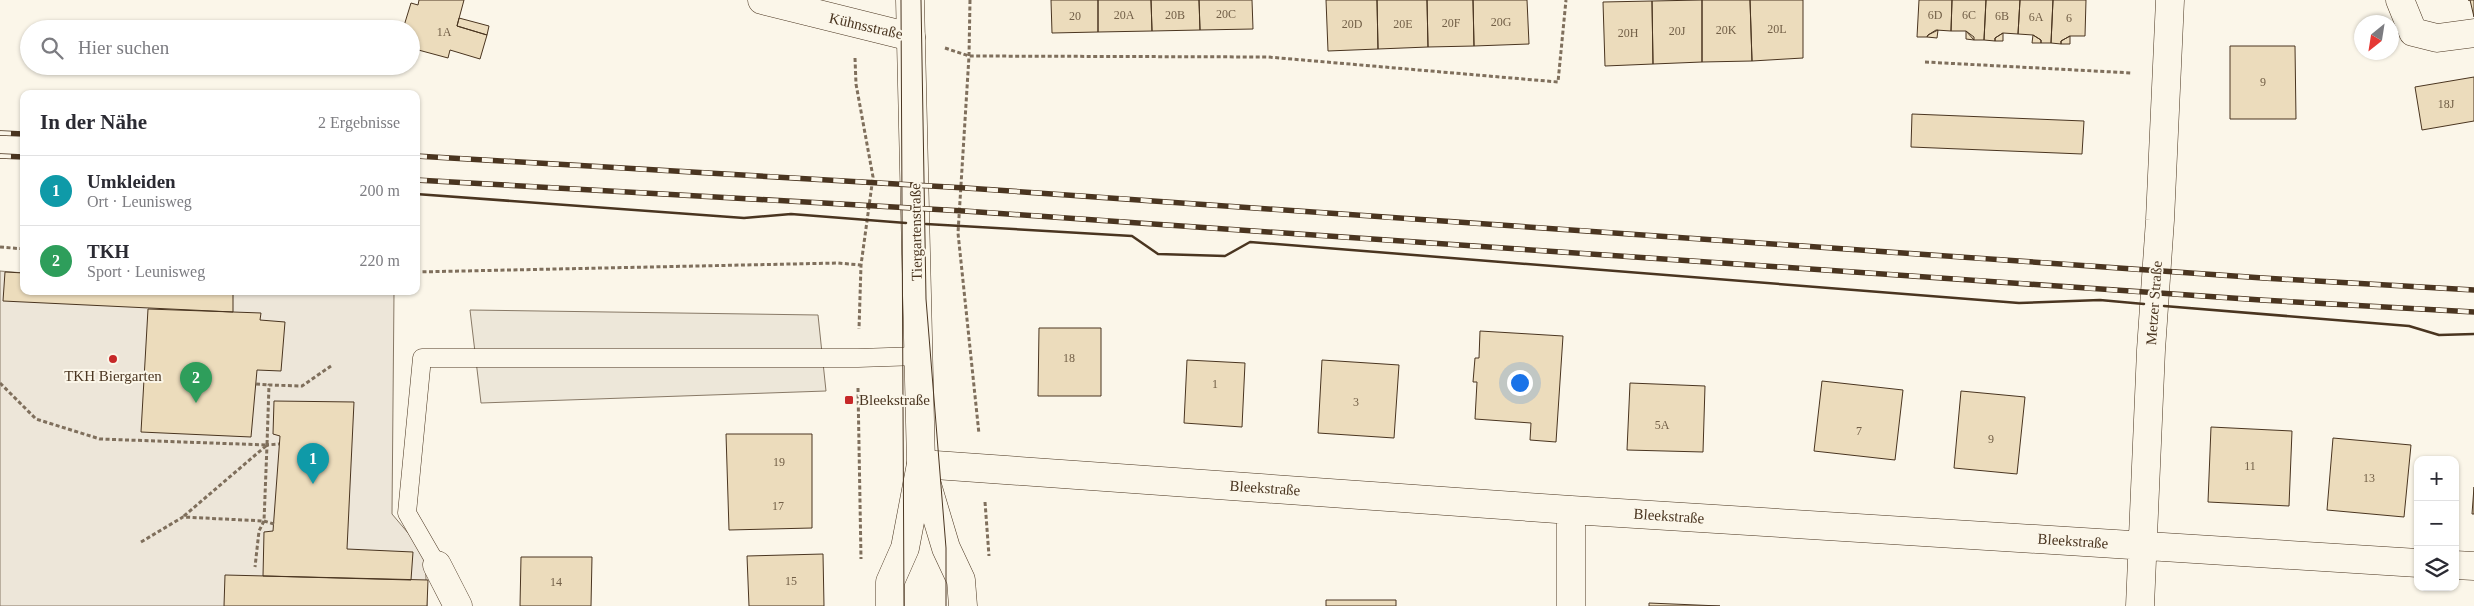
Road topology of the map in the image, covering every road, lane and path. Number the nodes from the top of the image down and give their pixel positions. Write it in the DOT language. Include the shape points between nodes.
graph roads {
  1 [pos="762,0"];
  2 [pos="910,0"];
  3 [pos="970,0"];
  4 [pos="1566,0"];
  5 [pos="2170,0"];
  6 [pos="2400,0"];
  7 [pos="853,24"];
  8 [pos="2474,33"];
  9 [pos="911,37"];
  10 [pos="970,56"];
  11 [pos="1925,62"];
  12 [pos="2167,75"];
  13 [pos="0,247"];
  14 [pos="20,249"];
  15 [pos="861,265"];
  16 [pos="420,272"];
  17 [pos="920,356"];
  18 [pos="858,358"];
  19 [pos="331,366"];
  20 [pos="0,382"];
  21 [pos="256,384"];
  22 [pos="269,386"];
  23 [pos="268,444"];
  24 [pos="279,444"];
  25 [pos="920,464"];
  26 [pos="982,468"];
  27 [pos="1570,510"];
  28 [pos="184,517"];
  29 [pos="264,521"];
  30 [pos="274,524"];
  31 [pos="141,542"];
  32 [pos="2143,546"];
  33 [pos="2414,563"];
  34 [pos="437,565"];
  35 [pos="861,565"];
  36 [pos="2459,565"];
  37 [pos="990,566"];
  38 [pos="2474,566"];
  39 [pos="256,567"];
  40 [pos="458,606"];
  41 [pos="890,606"];
  42 [pos="963,606"];
  43 [pos="1571,606"];
  44 [pos="2140,606"];
  1 -- 7 [label="street, Kühnsstraße"];
  2 -- 9 [label="street, Tiergartenstraße"];
  3 -- 10 [label="path"];
  4 -- 10 [label="path" via="1558,82 1268,57"];
  5 -- 12 [label="street, Metzer Straße"];
  6 -- 8 [label="street" via="2413,32 2437,38"];
  7 -- 9 [label="street, Kühnsstraße"];
  7 -- 15 [label="path" via="856,84 873,177"];
  9 -- 17 [label="street, Tiergartenstraße"];
  10 -- 26 [label="path" via="958,233"];
  11 -- 12 [label="path"];
  12 -- 32 [label="street, Metzer Straße"];
  13 -- 14 [label="path"];
  15 -- 16 [label="path" via="828,263"];
  15 -- 18 [label="path"];
  17 -- 18 [label="lane"];
  17 -- 25 [label="street, Tiergartenstraße"];
  18 -- 34 [label="lane" via="422,358 407,513"];
  18 -- 35 [label="path"];
  19 -- 22 [label="path" via="302,386"];
  20 -- 23 [label="path" via="36,419 100,439"];
  21 -- 22 [label="path"];
  22 -- 23 [label="path"];
  23 -- 24 [label="path"];
  23 -- 28 [label="path"];
  23 -- 29 [label="path"];
  25 -- 26 [label="street, Bleekstraße"];
  25 -- 41 [label="street, Tiergartenstraße" via="904,548 890,582"];
  25 -- 42 [label="street, Tiergartenstraße" via="946,548 961,580"];
  26 -- 27 [label="street, Bleekstraße"];
  26 -- 37 [label="path"];
  27 -- 32 [label="street, Bleekstraße"];
  27 -- 43 [label="street"];
  28 -- 29 [label="path"];
  28 -- 31 [label="path"];
  29 -- 30 [label="path"];
  29 -- 39 [label="path" via="259,531"];
  32 -- 33 [label="street, Bleekstraße"];
  32 -- 44 [label="street, Metzer Straße"];
  34 -- 40 [label="street"];
  36 -- 38 [label="street"];
}
